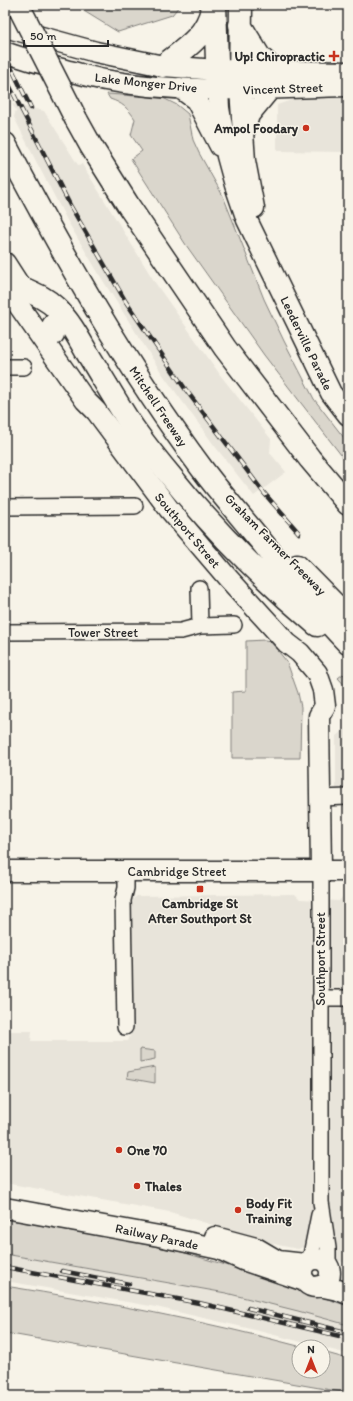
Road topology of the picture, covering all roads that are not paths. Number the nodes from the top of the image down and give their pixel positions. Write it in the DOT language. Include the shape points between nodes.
graph roads {
  1 [pos="18,5"];
  2 [pos="35,5"];
  3 [pos="214,5"];
  4 [pos="241,15"];
  5 [pos="5,26"];
  6 [pos="5,52"];
  7 [pos="48,64"];
  8 [pos="163,66"];
  9 [pos="348,72"];
  10 [pos="273,79"];
  11 [pos="218,80"];
  12 [pos="240,80"];
  13 [pos="348,86"];
  14 [pos="180,88"];
  15 [pos="243,138"];
  16 [pos="5,144"];
  17 [pos="227,156"];
  18 [pos="5,263"];
  19 [pos="270,268"];
  20 [pos="10,284"];
  21 [pos="61,329"];
  22 [pos="5,367"];
  23 [pos="24,367"];
  24 [pos="96,411"];
  25 [pos="348,415"];
  26 [pos="204,471"];
  27 [pos="348,504"];
  28 [pos="135,506"];
  29 [pos="5,507"];
  30 [pos="199,588"];
  31 [pos="348,618"];
  32 [pos="234,625"];
  33 [pos="200,626"];
  34 [pos="5,632"];
  35 [pos="348,643"];
  36 [pos="348,652"];
  37 [pos="348,797"];
  38 [pos="320,798"];
  39 [pos="5,871"];
  40 [pos="348,871"];
  41 [pos="126,877"];
  42 [pos="320,877"];
  43 [pos="5,884"];
  44 [pos="348,884"];
  45 [pos="320,998"];
  46 [pos="348,998"];
  47 [pos="125,1027"];
  48 [pos="5,1198"];
  49 [pos="5,1208"];
  50 [pos="316,1271"];
  51 [pos="348,1281"];
  52 [pos="348,1294"];
  1 -- 7 [label="highway, bridge"];
  2 -- 7 [label="highway, bridge"];
  3 -- 8 [label="highway" via="200,36"];
  3 -- 11 [label="highway"];
  4 -- 10 [label="highway" via="258,56"];
  4 -- 12 [label="highway"];
  5 -- 8 [label="main road, Lake Monger Drive" via="96,52"];
  6 -- 14 [label="main road, Lake Monger Drive" via="105,80"];
  7 -- 27 [label="highway, bridge" via="91,146 225,348"];
  8 -- 11 [label="main road, Lake Monger Drive"];
  9 -- 10 [label="main road, Vincent Street"];
  10 -- 12 [label="main road, Vincent Street"];
  10 -- 13 [label="main road, Vincent Street"];
  10 -- 15 [label="main road" via="249,115"];
  11 -- 12 [label="main road, Vincent Street"];
  11 -- 14 [label="main road, Lake Monger Drive"];
  11 -- 17 [label="main road, Leederville Parade" via="219,108"];
  12 -- 15 [label="main road, Leederville Parade"];
  14 -- 17 [label="main road" via="196,100"];
  15 -- 19 [label="main road, Leederville Parade" via="255,217"];
  16 -- 26 [label="highway, Mitchell Freeway" via="41,214 131,365"];
  17 -- 19 [label="main road, Leederville Parade" via="247,220"];
  18 -- 20 [label="main road, Southport Street"];
  19 -- 25 [label="main road, Leederville Parade" via="331,393"];
  20 -- 21 [label="highway" via="42,297 54,306"];
  20 -- 24 [label="main road, Southport Street" via="85,400"];
  21 -- 24 [label="main road, Southport Street" via="93,394"];
  21 -- 36 [label="highway" via="150,451 191,502 242,558 286,600"];
  22 -- 23 [label="street"];
  24 -- 38 [label="main road, Southport Street" via="169,509 227,577 317,673 325,706 319,716"];
  26 -- 31 [label="highway, Graham Farmer Freeway"];
  26 -- 35 [label="highway, Mitchell Freeway" via="296,585"];
  28 -- 29 [label="street"];
  30 -- 33 [label="street"];
  32 -- 33 [label="street, Tower Street"];
  33 -- 34 [label="street, Tower Street" via="181,631"];
  37 -- 38 [label="street"];
  38 -- 42 [label="main road, Southport Street"];
  39 -- 41 [label="main road, Cambridge Street"];
  40 -- 42 [label="main road, Cambridge Street"];
  41 -- 42 [label="main road, Cambridge Street"];
  41 -- 43 [label="main road, Cambridge Street"];
  41 -- 47 [label="street" via="123,900"];
  42 -- 44 [label="main road, Cambridge Street"];
  42 -- 45 [label="street, Southport Street"];
  45 -- 46 [label="street"];
  45 -- 50 [label="street, Southport Street" via="321,1202"];
  48 -- 50 [label="main road, Railway Parade" via="220,1238 256,1248 278,1261"];
  49 -- 50 [label="main road, Railway Parade" via="219,1249 243,1260"];
  50 -- 51 [label="main road, Railway Parade"];
  50 -- 52 [label="main road, Railway Parade" via="338,1290"];
}
